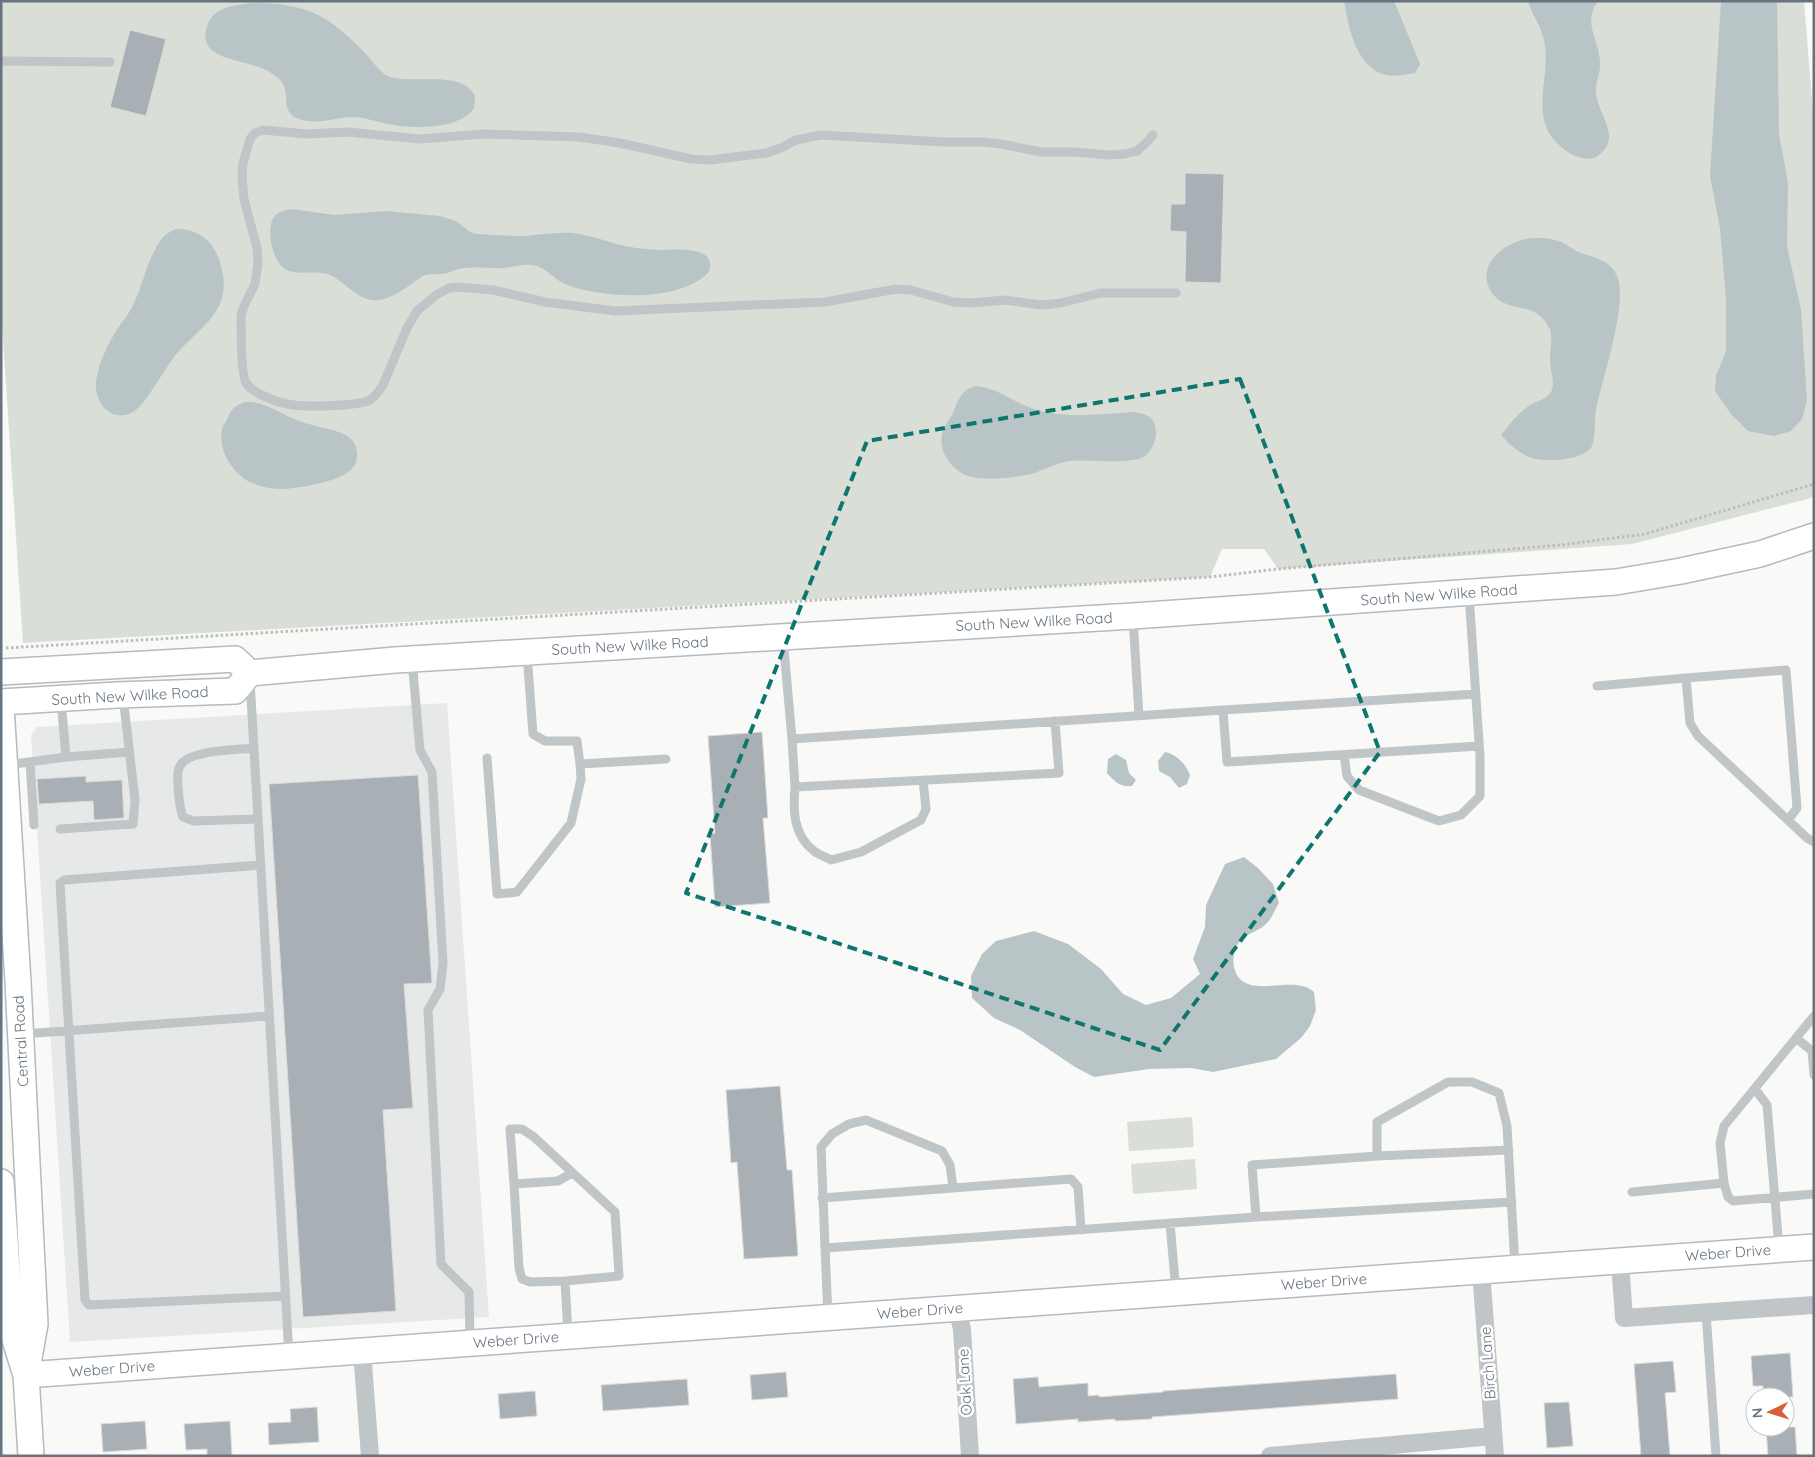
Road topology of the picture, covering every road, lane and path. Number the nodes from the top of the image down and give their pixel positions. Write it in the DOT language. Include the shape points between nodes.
graph roads {
  1 [pos="1,61"];
  2 [pos="110,62"];
  3 [pos="1153,135"];
  4 [pos="246,149"];
  5 [pos="256,152"];
  6 [pos="1176,293"];
  7 [pos="1814,484"];
  8 [pos="1814,536"];
  9 [pos="1469,593"];
  10 [pos="1133,616"];
  11 [pos="783,637"];
  12 [pos="1,649"];
  13 [pos="527,652"];
  14 [pos="412,659"];
  15 [pos="1,672"];
  16 [pos="250,674"];
  17 [pos="1686,678"];
  18 [pos="1597,686"];
  19 [pos="1476,694"];
  20 [pos="123,695"];
  21 [pos="61,699"];
  22 [pos="1,704"];
  23 [pos="1223,710"];
  24 [pos="1139,716"];
  25 [pos="1055,721"];
  26 [pos="792,739"];
  27 [pos="1479,746"];
  28 [pos="254,748"];
  29 [pos="130,752"];
  30 [pos="1344,755"];
  31 [pos="66,757"];
  32 [pos="487,758"];
  33 [pos="666,759"];
  34 [pos="30,762"];
  35 [pos="580,764"];
  36 [pos="4,765"];
  37 [pos="923,780"];
  38 [pos="795,787"];
  39 [pos="258,819"];
  40 [pos="1788,820"];
  41 [pos="34,826"];
  42 [pos="60,829"];
  43 [pos="1814,842"];
  44 [pos="261,865"];
  45 [pos="7,903"];
  46 [pos="269,1016"];
  47 [pos="1814,1016"];
  48 [pos="69,1030"];
  49 [pos="20,1034"];
  50 [pos="1796,1038"];
  51 [pos="1814,1075"];
  52 [pos="1755,1089"];
  53 [pos="1509,1150"];
  54 [pos="1377,1156"];
  55 [pos="572,1172"];
  56 [pos="28,1183"];
  57 [pos="1724,1183"];
  58 [pos="1,1184"];
  59 [pos="514,1184"];
  60 [pos="952,1188"];
  61 [pos="1632,1192"];
  62 [pos="1814,1194"];
  63 [pos="1775,1197"];
  64 [pos="822,1198"];
  65 [pos="1512,1202"];
  66 [pos="1256,1217"];
  67 [pos="1170,1223"];
  68 [pos="1081,1230"];
  69 [pos="1814,1247"];
  70 [pos="824,1248"];
  71 [pos="1779,1250"];
  72 [pos="1620,1261"];
  73 [pos="1516,1268"];
  74 [pos="1481,1271"];
  75 [pos="565,1281"];
  76 [pos="1176,1293"];
  77 [pos="285,1296"];
  78 [pos="1814,1305"];
  79 [pos="957,1308"];
  80 [pos="1706,1312"];
  81 [pos="828,1318"];
  82 [pos="568,1336"];
  83 [pos="470,1343"];
  84 [pos="362,1351"];
  85 [pos="288,1356"];
  86 [pos="26,1375"];
  87 [pos="1493,1436"];
  88 [pos="31,1456"];
  89 [pos="370,1456"];
  90 [pos="970,1456"];
  91 [pos="1270,1456"];
  92 [pos="1495,1456"];
  93 [pos="1716,1456"];
  1 -- 2 [label="lane"];
  3 -- 4 [label="lane" via="1141,148 1119,154 1093,149 1041,152 985,142 828,135 801,138 757,156 702,160 579,137 490,134 420,139 353,132 306,134 267,130 253,134"];
  4 -- 5 [label="lane"];
  4 -- 6 [label="lane" via="242,184 258,262 255,284 242,315 243,375 249,387 271,398 314,410 361,403 374,397 383,386 414,316 436,294 449,288 493,290 545,302 615,311 825,302 896,289 953,302 1005,300 1041,305 1100,293"];
  7 -- 12 [label="path" via="1645,534 1560,545 1210,577"];
  8 -- 9 [label="street, South New Wilke Road" via="1760,554 1644,578"];
  9 -- 10 [label="street, South New Wilke Road"];
  9 -- 19 [label="lane"];
  10 -- 11 [label="street, South New Wilke Road"];
  10 -- 24 [label="lane"];
  11 -- 13 [label="street, South New Wilke Road"];
  11 -- 26 [label="lane"];
  13 -- 14 [label="street, South New Wilke Road"];
  13 -- 35 [label="lane" via="532,734 545,742 577,741"];
  14 -- 16 [label="street, South New Wilke Road"];
  14 -- 83 [label="lane" via="420,750 432,772 443,963 440,988 428,1010 441,1264 469,1292"];
  15 -- 16 [label="street, South New Wilke Road" via="235,659"];
  16 -- 20 [label="street, South New Wilke Road" via="235,691"];
  16 -- 28 [label="lane"];
  17 -- 18 [label="lane"];
  17 -- 40 [label="lane" via="1690,723 1698,736"];
  17 -- 40 [label="lane" via="1786,670 1797,808"];
  19 -- 23 [label="lane"];
  19 -- 27 [label="lane"];
  20 -- 21 [label="street, South New Wilke Road"];
  20 -- 29 [label="lane"];
  21 -- 22 [label="street, South New Wilke Road"];
  21 -- 31 [label="lane"];
  22 -- 36 [label="street, Central Road"];
  23 -- 24 [label="lane"];
  23 -- 30 [label="lane" via="1227,762"];
  24 -- 25 [label="lane"];
  25 -- 26 [label="lane"];
  25 -- 37 [label="lane" via="1059,772"];
  26 -- 38 [label="lane"];
  27 -- 30 [label="lane"];
  27 -- 30 [label="lane" via="1480,796 1461,815 1439,821 1359,790 1347,776"];
  28 -- 39 [label="lane"];
  28 -- 39 [label="lane" via="188,758 178,772 179,808 183,817 194,821"];
  29 -- 31 [label="lane"];
  29 -- 42 [label="lane" via="135,800 133,824"];
  31 -- 34 [label="lane"];
  32 -- 35 [label="lane" via="497,894 517,892 571,823 581,779"];
  33 -- 35 [label="lane"];
  34 -- 36 [label="lane"];
  34 -- 41 [label="lane"];
  36 -- 45 [label="street, Central Road"];
  37 -- 38 [label="lane"];
  37 -- 38 [label="lane" via="926,809 921,820 861,852 831,860 814,851 799,835 793,809"];
  39 -- 44 [label="lane"];
  40 -- 43 [label="lane"];
  44 -- 46 [label="lane"];
  44 -- 48 [label="lane" via="62,881"];
  45 -- 49 [label="street, Central Road"];
  46 -- 48 [label="lane"];
  46 -- 77 [label="lane"];
  47 -- 50 [label="lane"];
  48 -- 49 [label="lane"];
  48 -- 77 [label="lane" via="84,1300 89,1305"];
  49 -- 56 [label="street, Central Road"];
  50 -- 51 [label="lane" via="1812,1051"];
  50 -- 52 [label="lane"];
  52 -- 57 [label="lane" via="1724,1126 1720,1143"];
  52 -- 63 [label="lane" via="1767,1105"];
  53 -- 54 [label="lane"];
  53 -- 54 [label="lane" via="1508,1126 1498,1093 1472,1082 1448,1082 1377,1122"];
  53 -- 65 [label="lane"];
  54 -- 66 [label="lane" via="1252,1165"];
  55 -- 59 [label="lane" via="558,1181"];
  55 -- 59 [label="lane" via="522,1129 510,1129"];
  55 -- 75 [label="lane" via="615,1212 618,1276"];
  56 -- 58 [label="street"];
  56 -- 86 [label="street, Central Road" via="35,1324"];
  57 -- 61 [label="lane"];
  57 -- 63 [label="lane" via="1728,1197 1733,1201"];
  58 -- 86 [label="street, Central Road" via="11,1327"];
  59 -- 75 [label="lane" via="522,1279 530,1282"];
  60 -- 64 [label="lane"];
  60 -- 64 [label="lane" via="950,1165 942,1151 866,1120 849,1124 832,1134 821,1147"];
  60 -- 68 [label="lane" via="1072,1179 1078,1187"];
  62 -- 63 [label="lane"];
  63 -- 71 [label="lane"];
  64 -- 70 [label="lane"];
  65 -- 66 [label="lane"];
  65 -- 73 [label="lane"];
  66 -- 67 [label="lane"];
  67 -- 68 [label="lane"];
  67 -- 76 [label="lane"];
  68 -- 70 [label="lane"];
  69 -- 71 [label="street, Weber Drive"];
  70 -- 81 [label="lane"];
  71 -- 72 [label="street, Weber Drive"];
  72 -- 73 [label="street, Weber Drive"];
  72 -- 80 [label="street" via="1624,1318"];
  73 -- 74 [label="street, Weber Drive"];
  74 -- 76 [label="street, Weber Drive"];
  74 -- 87 [label="street, Birch Lane"];
  75 -- 82 [label="lane"];
  76 -- 79 [label="street, Weber Drive"];
  77 -- 85 [label="lane"];
  78 -- 80 [label="street"];
  79 -- 81 [label="street, Weber Drive"];
  79 -- 90 [label="street, Oak Lane" via="962,1329"];
  80 -- 93 [label="lane"];
  81 -- 82 [label="street, Weber Drive"];
  82 -- 83 [label="street, Weber Drive"];
  83 -- 84 [label="street, Weber Drive"];
  84 -- 85 [label="street, Weber Drive"];
  84 -- 89 [label="street"];
  85 -- 86 [label="street, Weber Drive"];
  86 -- 88 [label="street, Central Road"];
  87 -- 91 [label="street"];
  87 -- 92 [label="street, Birch Lane"];
}
